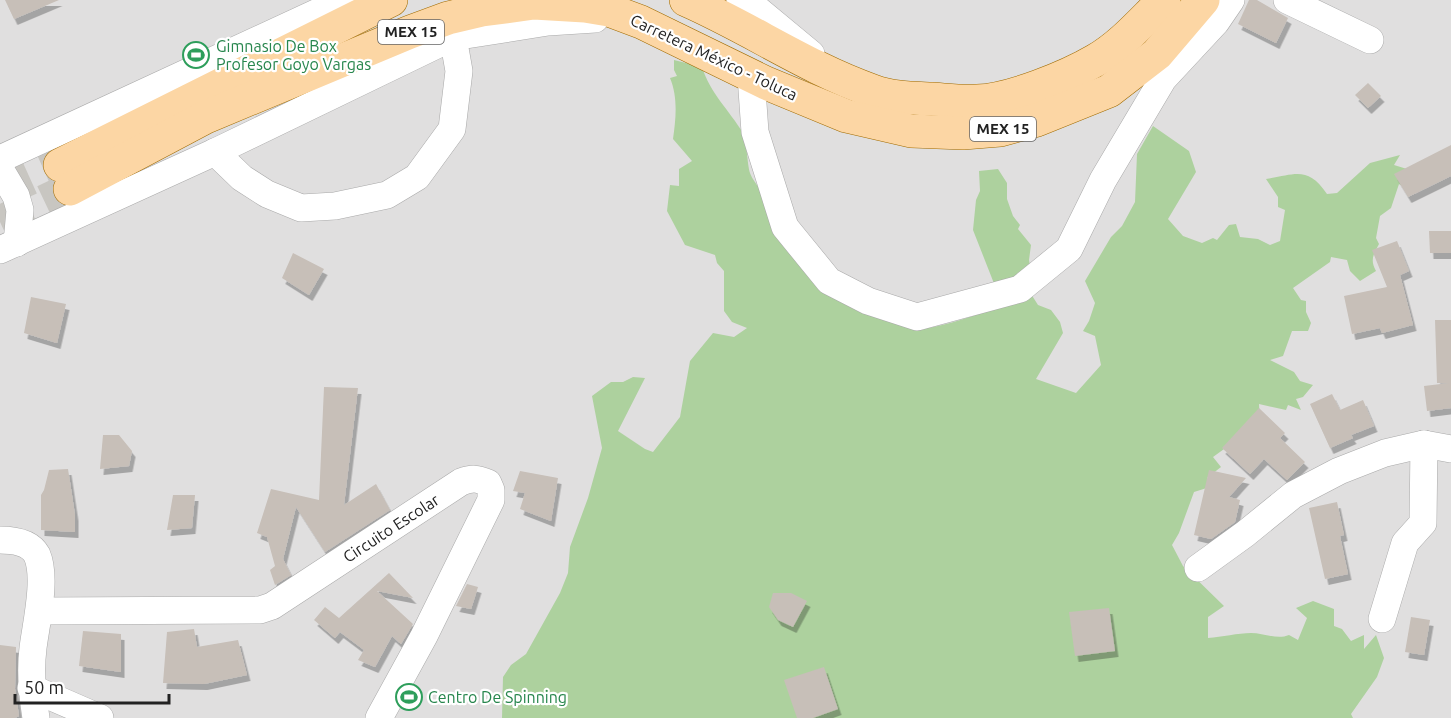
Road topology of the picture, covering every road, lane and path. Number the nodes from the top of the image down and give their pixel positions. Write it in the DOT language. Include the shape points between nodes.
graph roads {
  1 [pos="344,0"];
  2 [pos="391,0"];
  3 [pos="686,0"];
  4 [pos="740,0"];
  5 [pos="1164,0"];
  6 [pos="1203,0"];
  7 [pos="1231,0"];
  8 [pos="1287,0"];
  9 [pos="627,16"];
  10 [pos="453,37"];
  11 [pos="1370,40"];
  12 [pos="751,76"];
  13 [pos="842,79"];
  14 [pos="215,152"];
  15 [pos="0,159"];
  16 [pos="0,169"];
  17 [pos="8,246"];
  18 [pos="1424,444"];
  19 [pos="1451,449"];
  20 [pos="0,540"];
  21 [pos="1198,568"];
  22 [pos="40,610"];
  23 [pos="1382,619"];
  24 [pos="31,688"];
  25 [pos="36,718"];
  26 [pos="100,718"];
  27 [pos="379,718"];
  1 -- 15 [label="street"];
  2 -- 9 [label="main road, Carretera México - Toluca / MEX 15" via="65,177 448,18 534,3 585,6"];
  3 -- 13 [label="main road, MEX 15"];
  4 -- 13 [label="street" via="758,10"];
  5 -- 13 [label="main road, MEX 15" via="1097,60 1020,92 978,101 902,98"];
  6 -- 12 [label="main road, Carretera México - Toluca / MEX 15" via="1157,54 1109,91 1037,120 1000,130 911,131 846,116"];
  7 -- 12 [label="street" via="1163,79 1103,180 1069,249 1020,290 917,318 868,301 829,280 785,227 755,132"];
  8 -- 11 [label="street"];
  9 -- 10 [label="street" via="548,21"];
  9 -- 12 [label="main road, Carretera México - Toluca / MEX 15"];
  10 -- 14 [label="street"];
  10 -- 14 [label="street" via="459,71 452,129 417,177 387,195 302,208 250,184"];
  14 -- 17 [label="street"];
  16 -- 17 [label="street" via="20,210"];
  18 -- 19 [label="street"];
  18 -- 21 [label="street" via="1385,453 1293,495"];
  18 -- 23 [label="street" via="1423,524 1405,543"];
  20 -- 22 [label="street" via="21,542 37,556"];
  22 -- 24 [label="street"];
  22 -- 27 [label="street, Circuito Escolar" via="260,610 272,606 461,482 479,478 488,483 491,500"];
  24 -- 25 [label="street"];
  24 -- 26 [label="street"];
}
